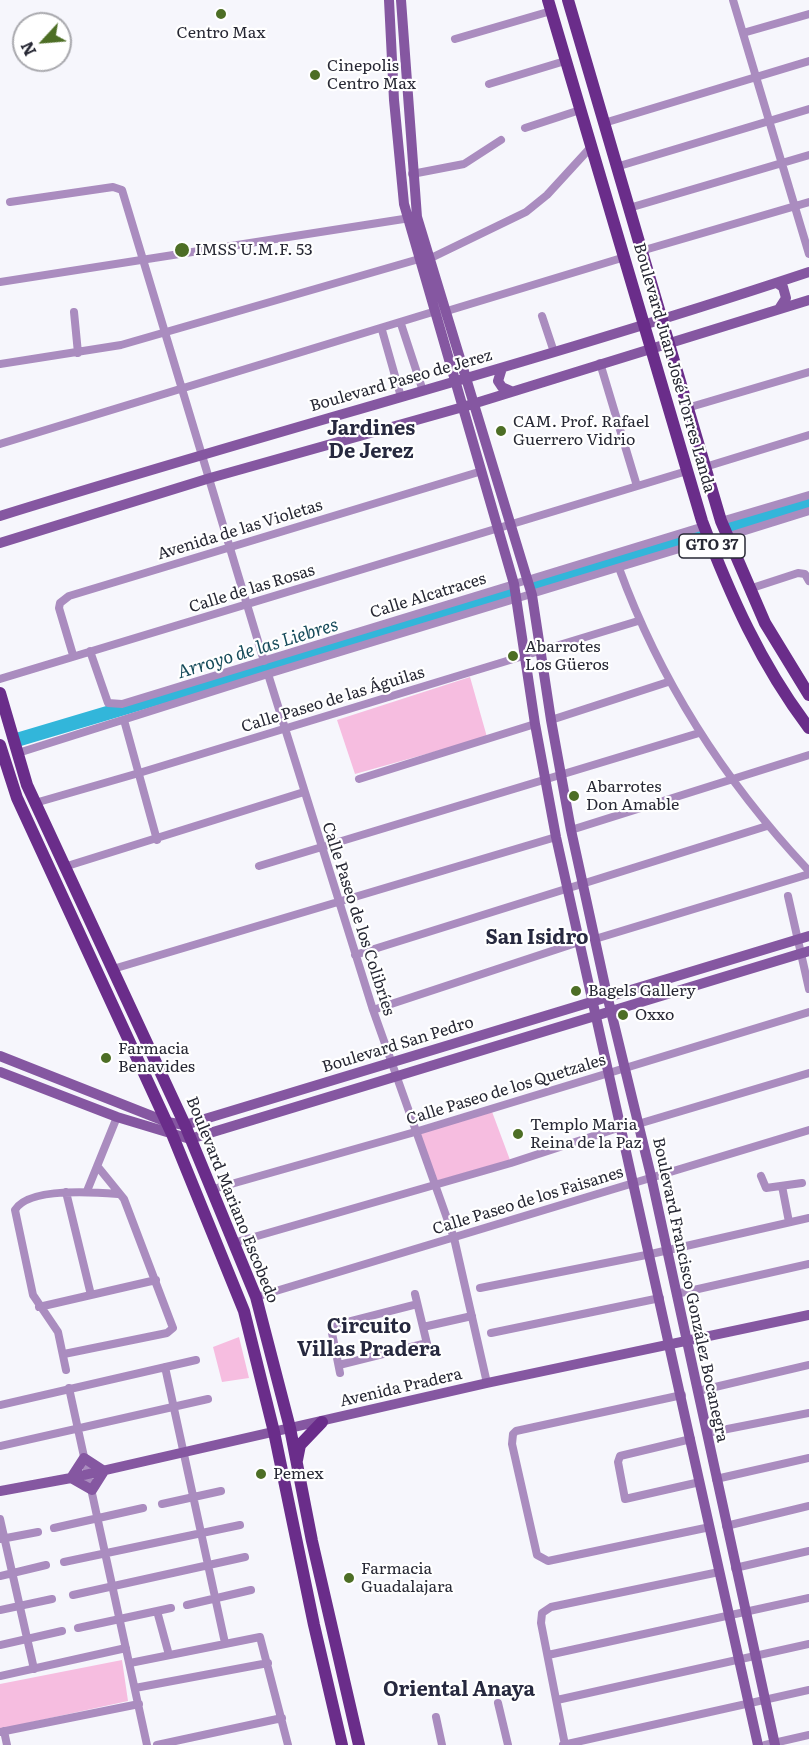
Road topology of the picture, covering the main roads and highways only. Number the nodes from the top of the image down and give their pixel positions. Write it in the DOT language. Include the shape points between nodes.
graph roads {
  1 [pos="389,0"];
  2 [pos="402,0"];
  3 [pos="568,0"];
  4 [pos="549,5"];
  5 [pos="396,119"];
  6 [pos="409,132"];
  7 [pos="412,217"];
  8 [pos="809,272"];
  9 [pos="777,283"];
  10 [pos="809,300"];
  11 [pos="778,309"];
  12 [pos="442,311"];
  13 [pos="661,320"];
  14 [pos="645,325"];
  15 [pos="667,342"];
  16 [pos="651,347"];
  17 [pos="502,368"];
  18 [pos="467,379"];
  19 [pos="456,382"];
  20 [pos="511,391"];
  21 [pos="474,403"];
  22 [pos="463,407"];
  23 [pos="0,516"];
  24 [pos="0,543"];
  25 [pos="0,693"];
  26 [pos="809,695"];
  27 [pos="809,728"];
  28 [pos="1,750"];
  29 [pos="804,937"];
  30 [pos="805,952"];
  31 [pos="607,995"];
  32 [pos="592,1000"];
  33 [pos="611,1011"];
  34 [pos="596,1014"];
  35 [pos="0,1056"];
  36 [pos="0,1072"];
  37 [pos="167,1122"];
  38 [pos="185,1125"];
  39 [pos="172,1134"];
  40 [pos="190,1139"];
  41 [pos="809,1315"];
  42 [pos="686,1342"];
  43 [pos="671,1345"];
  44 [pos="322,1422"];
  45 [pos="290,1428"];
  46 [pos="274,1432"];
  47 [pos="296,1467"];
  48 [pos="104,1471"];
  49 [pos="71,1478"];
  50 [pos="0,1491"];
  51 [pos="772,1744"];
  52 [pos="342,1745"];
  53 [pos="359,1745"];
  54 [pos="758,1745"];
  1 -- 5 [label="main road, Boulevard Francisco González Bocanegra"];
  2 -- 6 [label="main road, Boulevard Francisco González Bocanegra"];
  3 -- 13 [label="main road, Boulevard Juan José Torres Landa / GTO 37"];
  4 -- 14 [label="main road, Boulevard Juan José Torres Landa / GTO 37"];
  5 -- 6 [label="main road" via="404,122"];
  5 -- 7 [label="main road, Boulevard Francisco González Bocanegra"];
  6 -- 7 [label="main road, Boulevard Francisco González Bocanegra"];
  7 -- 12 [label="main road, Boulevard Francisco González Bocanegra" via="431,258"];
  7 -- 12 [label="main road, Boulevard Francisco González Bocanegra" via="419,259"];
  8 -- 9 [label="main road, Boulevard Paseo de Jerez"];
  9 -- 11 [label="main road" via="783,287 786,298"];
  9 -- 13 [label="main road, Boulevard Paseo de Jerez"];
  10 -- 11 [label="main road"];
  11 -- 15 [label="main road"];
  12 -- 18 [label="main road, Boulevard Francisco González Bocanegra"];
  12 -- 19 [label="main road, Boulevard Francisco González Bocanegra"];
  13 -- 14 [label="main road, Boulevard Paseo de Jerez"];
  13 -- 15 [label="main road, Boulevard Juan José Torres Landa / GTO 37"];
  14 -- 16 [label="main road, Boulevard Juan José Torres Landa / GTO 37"];
  14 -- 17 [label="main road, Boulevard Paseo de Jerez"];
  15 -- 16 [label="main road"];
  15 -- 26 [label="main road, Boulevard Juan José Torres Landa / GTO 37" via="726,537 778,647"];
  16 -- 20 [label="main road"];
  16 -- 27 [label="main road, Boulevard Juan José Torres Landa / GTO 37" via="709,540 750,636"];
  17 -- 18 [label="main road, Boulevard Paseo de Jerez"];
  17 -- 20 [label="main road" via="498,381"];
  18 -- 19 [label="main road, Boulevard Paseo de Jerez"];
  18 -- 21 [label="main road, Boulevard Francisco González Bocanegra"];
  19 -- 22 [label="main road, Boulevard Francisco González Bocanegra"];
  19 -- 23 [label="main road, Boulevard Paseo de Jerez" via="203,453"];
  20 -- 21 [label="main road"];
  21 -- 22 [label="main road"];
  21 -- 31 [label="main road, Boulevard Francisco González Bocanegra" via="532,595 571,830"];
  22 -- 24 [label="main road" via="210,478"];
  22 -- 32 [label="main road, Boulevard Francisco González Bocanegra" via="514,584 545,779"];
  25 -- 38 [label="main road, Boulevard Mariano Escobedo" via="35,802"];
  28 -- 37 [label="main road, Boulevard Mariano Escobedo" via="30,828"];
  29 -- 31 [label="main road, Boulevard San Pedro"];
  30 -- 33 [label="main road, Boulevard San Pedro"];
  31 -- 32 [label="main road, Boulevard San Pedro"];
  31 -- 33 [label="main road, Boulevard Francisco González Bocanegra"];
  32 -- 34 [label="main road, Boulevard Francisco González Bocanegra"];
  32 -- 38 [label="main road, Boulevard San Pedro"];
  33 -- 34 [label="main road, Boulevard San Pedro"];
  33 -- 42 [label="main road, Boulevard Francisco González Bocanegra"];
  34 -- 40 [label="main road, Boulevard San Pedro"];
  34 -- 43 [label="main road, Boulevard Francisco González Bocanegra"];
  35 -- 37 [label="main road, Boulevard San Pedro"];
  36 -- 39 [label="main road"];
  37 -- 38 [label="main road, Boulevard San Pedro"];
  37 -- 39 [label="main road, Boulevard Mariano Escobedo"];
  38 -- 40 [label="main road, Boulevard Mariano Escobedo"];
  39 -- 40 [label="main road"];
  39 -- 46 [label="main road, Boulevard Mariano Escobedo" via="244,1311"];
  40 -- 45 [label="main road, Boulevard Mariano Escobedo" via="256,1297"];
  41 -- 42 [label="main road, Avenida Pradera"];
  42 -- 43 [label="main road, Avenida Pradera"];
  42 -- 51 [label="main road, Boulevard Francisco González Bocanegra"];
  43 -- 44 [label="main road, Avenida Pradera"];
  43 -- 54 [label="main road, Boulevard Francisco González Bocanegra"];
  44 -- 45 [label="main road, Avenida Pradera"];
  44 -- 47 [label="main road" via="300,1445"];
  45 -- 46 [label="main road, Avenida Pradera"];
  45 -- 47 [label="main road, Boulevard Mariano Escobedo"];
  46 -- 48 [label="main road, Avenida Pradera"];
  46 -- 52 [label="main road, Boulevard Mariano Escobedo"];
  47 -- 53 [label="main road, Boulevard Mariano Escobedo"];
  48 -- 49 [label="main road, Avenida Pradera"];
  48 -- 49 [label="main road" via="92,1490"];
  48 -- 49 [label="main road" via="84,1458"];
  49 -- 50 [label="main road, Avenida Pradera"];
}
